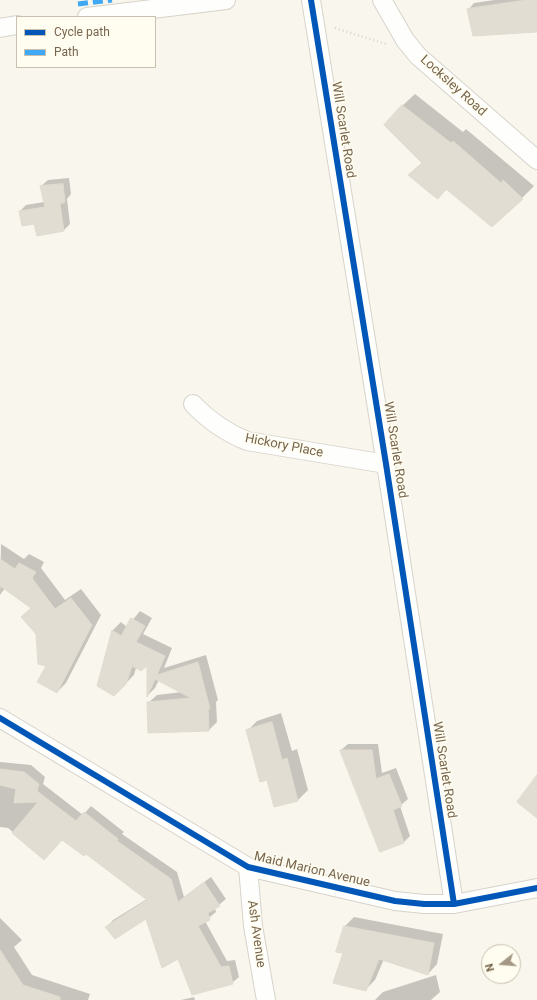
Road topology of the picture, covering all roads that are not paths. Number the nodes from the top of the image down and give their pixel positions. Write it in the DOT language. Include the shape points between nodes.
graph roads {
  1 [pos="226,0"];
  2 [pos="311,0"];
  3 [pos="382,0"];
  4 [pos="95,16"];
  5 [pos="16,26"];
  6 [pos="0,28"];
  7 [pos="537,160"];
  8 [pos="192,404"];
  9 [pos="386,464"];
  10 [pos="0,718"];
  11 [pos="248,867"];
  12 [pos="537,888"];
  13 [pos="454,904"];
  14 [pos="266,1000"];
  1 -- 4 [label="street"];
  2 -- 9 [label="street, Will Scarlet Road"];
  3 -- 7 [label="street, Locksley Road" via="405,40 418,56"];
  5 -- 6 [label="street"];
  8 -- 9 [label="street, Hickory Place" via="212,423 230,435 248,441"];
  9 -- 13 [label="street, Will Scarlet Road"];
  10 -- 11 [label="street, Maid Marion Avenue"];
  11 -- 13 [label="street, Maid Marion Avenue" via="395,901"];
  11 -- 14 [label="street, Ash Avenue" via="253,926"];
  12 -- 13 [label="street, Maid Marion Avenue"];
}
